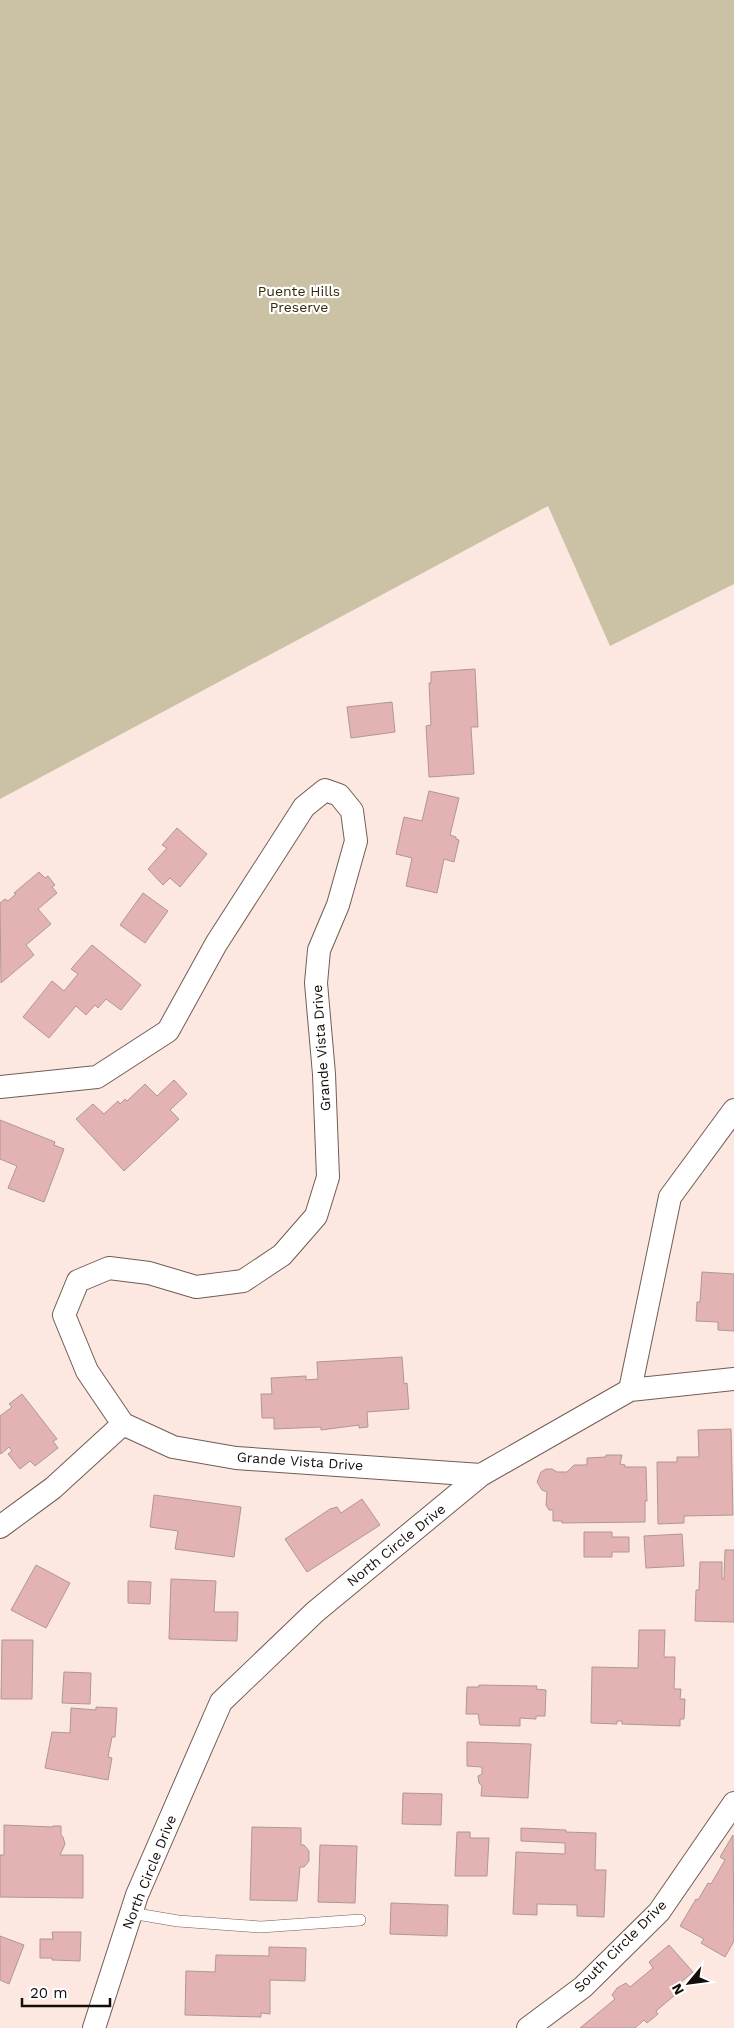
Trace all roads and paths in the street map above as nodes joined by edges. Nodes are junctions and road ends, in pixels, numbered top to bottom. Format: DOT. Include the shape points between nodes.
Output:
graph roads {
  1 [pos="0,1087"];
  2 [pos="734,1110"];
  3 [pos="734,1379"];
  4 [pos="630,1390"];
  5 [pos="123,1424"];
  6 [pos="481,1475"];
  7 [pos="0,1527"];
  8 [pos="734,1803"];
  9 [pos="131,1913"];
  10 [pos="360,1920"];
  11 [pos="94,2028"];
  12 [pos="528,2028"];
  1 -- 5 [label="street, Grande Vista Drive" via="97,1077 168,1031 216,944 304,807 324,790 339,795 352,811 356,841 338,905 319,950 316,984 328,1177 316,1216 282,1255 243,1281 196,1287 149,1273 109,1268 78,1281 64,1315 87,1371"];
  2 -- 4 [label="street" via="670,1197"];
  3 -- 4 [label="street"];
  4 -- 6 [label="street, North Circle Drive"];
  5 -- 6 [label="street, Grande Vista Drive" via="173,1447 236,1458"];
  5 -- 7 [label="street" via="53,1488"];
  6 -- 9 [label="street, North Circle Drive" via="315,1612 221,1702"];
  8 -- 12 [label="street, South Circle Drive" via="659,1912 583,1987"];
  9 -- 10 [label="lane" via="178,1921 261,1927"];
  9 -- 11 [label="street, North Circle Drive"];
}
